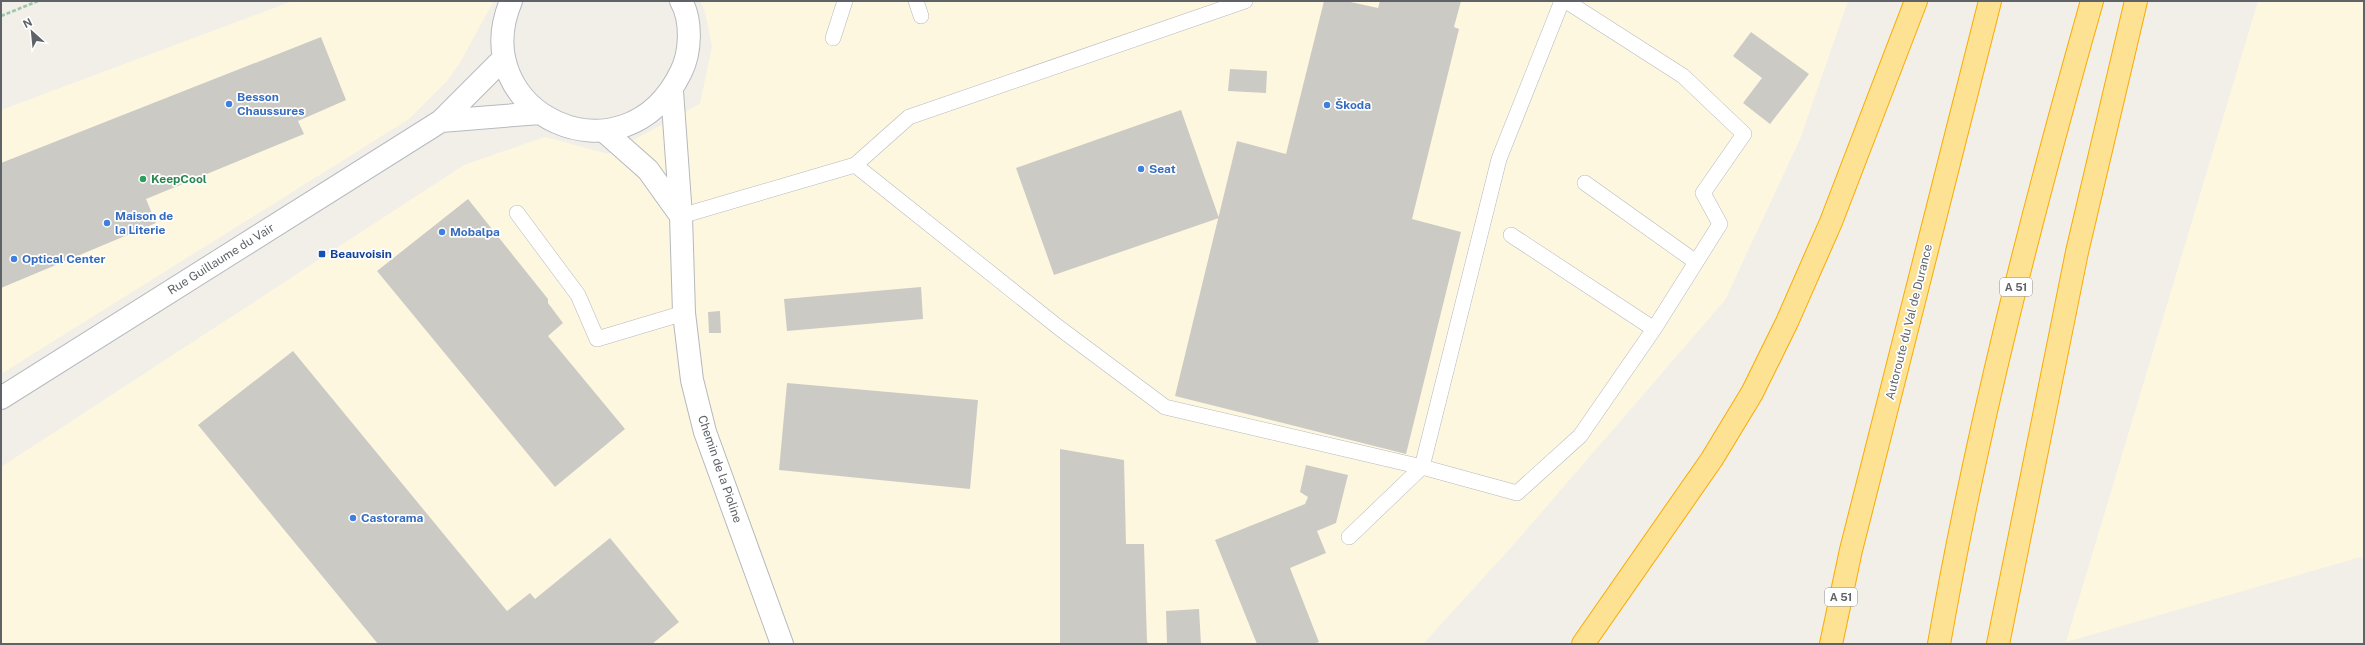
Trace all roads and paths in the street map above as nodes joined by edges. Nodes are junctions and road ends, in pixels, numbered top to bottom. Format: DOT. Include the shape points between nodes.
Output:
graph roads {
  1 [pos="38,1"];
  2 [pos="511,1"];
  3 [pos="680,1"];
  4 [pos="845,1"];
  5 [pos="916,1"];
  6 [pos="1245,1"];
  7 [pos="1562,1"];
  8 [pos="1566,1"];
  9 [pos="1916,1"];
  10 [pos="1990,1"];
  11 [pos="2092,1"];
  12 [pos="2136,1"];
  13 [pos="1,16"];
  14 [pos="921,16"];
  15 [pos="833,38"];
  16 [pos="504,58"];
  17 [pos="672,91"];
  18 [pos="540,113"];
  19 [pos="441,121"];
  20 [pos="604,131"];
  21 [pos="855,165"];
  22 [pos="1585,183"];
  23 [pos="517,213"];
  24 [pos="682,216"];
  25 [pos="1512,235"];
  26 [pos="1696,262"];
  27 [pos="684,313"];
  28 [pos="1654,329"];
  29 [pos="1,398"];
  30 [pos="1422,467"];
  31 [pos="1349,538"];
  32 [pos="782,644"];
  33 [pos="1583,644"];
  34 [pos="1832,644"];
  35 [pos="1939,644"];
  36 [pos="1998,644"];
  1 -- 13 [label="path"];
  2 -- 16 [label="main road" via="502,36"];
  3 -- 17 [label="main road" via="689,34 685,64"];
  4 -- 15 [label="lane"];
  5 -- 14 [label="lane"];
  6 -- 21 [label="lane" via="909,117"];
  7 -- 30 [label="lane" via="1499,159"];
  8 -- 26 [label="lane" via="1683,76 1744,134 1703,193 1720,224"];
  9 -- 33 [label="highway" via="1831,222 1788,322 1752,393 1688,496"];
  10 -- 34 [label="highway, Autoroute du Val de Durance / A 51" via="1852,550"];
  11 -- 35 [label="highway, A 51" via="2049,153 2014,296 1954,561"];
  12 -- 36 [label="highway" via="2077,252"];
  16 -- 18 [label="main road" via="520,92"];
  16 -- 19 [label="main road, Rue Guillaume du Vair"];
  17 -- 20 [label="main road" via="654,110 630,124"];
  17 -- 24 [label="main road, Chemin de la Pioline"];
  18 -- 19 [label="main road, Rue Guillaume du Vair"];
  18 -- 20 [label="main road" via="560,124 581,131"];
  19 -- 29 [label="main road, Rue Guillaume du Vair"];
  20 -- 24 [label="main road" via="648,170"];
  21 -- 24 [label="lane"];
  21 -- 30 [label="lane" via="1058,327 1165,407"];
  22 -- 26 [label="lane"];
  23 -- 27 [label="lane" via="578,295 597,339"];
  24 -- 27 [label="main road, Chemin de la Pioline"];
  25 -- 28 [label="lane"];
  26 -- 28 [label="lane"];
  27 -- 32 [label="main road, Chemin de la Pioline" via="692,380 705,432"];
  28 -- 30 [label="lane" via="1580,436 1517,493"];
  30 -- 31 [label="lane"];
}
